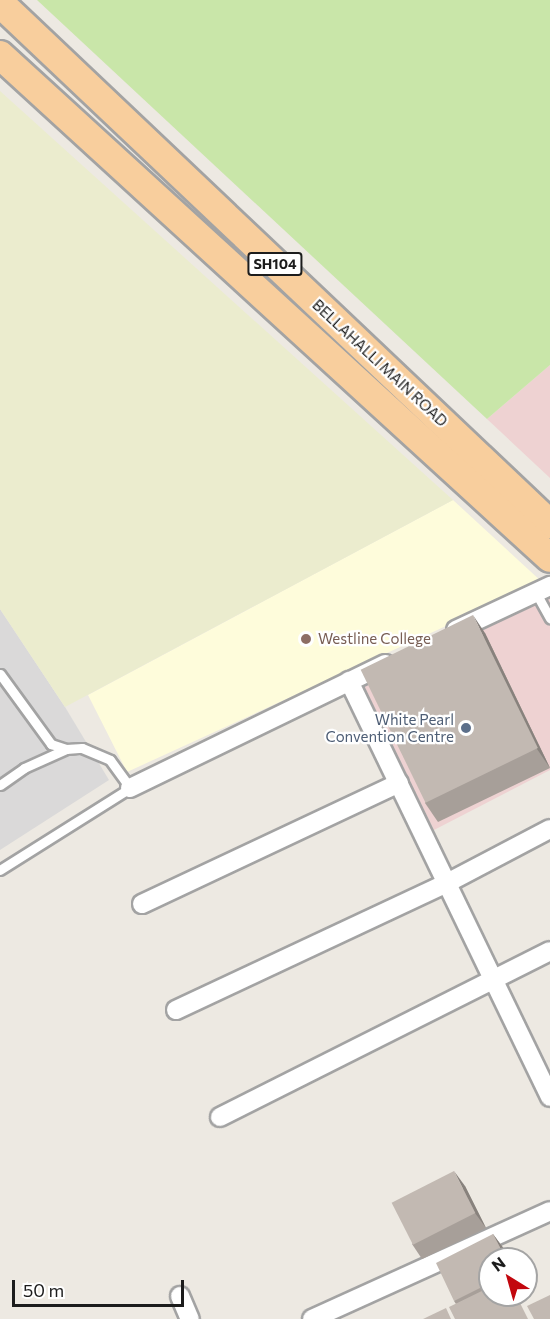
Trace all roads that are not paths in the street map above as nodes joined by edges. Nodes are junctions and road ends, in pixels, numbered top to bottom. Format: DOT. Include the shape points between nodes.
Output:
graph roads {
  1 [pos="0,3"];
  2 [pos="0,56"];
  3 [pos="550,524"];
  4 [pos="550,558"];
  5 [pos="543,589"];
  6 [pos="550,618"];
  7 [pos="442,637"];
  8 [pos="401,656"];
  9 [pos="0,674"];
  10 [pos="349,681"];
  11 [pos="66,749"];
  12 [pos="399,783"];
  13 [pos="0,785"];
  14 [pos="130,788"];
  15 [pos="550,829"];
  16 [pos="0,870"];
  17 [pos="447,883"];
  18 [pos="142,904"];
  19 [pos="550,951"];
  20 [pos="494,980"];
  21 [pos="176,1010"];
  22 [pos="546,1078"];
  23 [pos="550,1097"];
  24 [pos="220,1116"];
  25 [pos="550,1211"];
  26 [pos="180,1296"];
  27 [pos="190,1319"];
  28 [pos="312,1319"];
  1 -- 3 [label="main road, BELLAHALLI MAIN ROAD / SH104"];
  2 -- 4 [label="main road, BELLAHALLI MAIN ROAD / SH104"];
  5 -- 6 [label="lane"];
  5 -- 7 [label="street"];
  8 -- 10 [label="street"];
  9 -- 11 [label="lane" via="51,744"];
  10 -- 12 [label="street"];
  10 -- 14 [label="street"];
  11 -- 13 [label="lane" via="24,768"];
  11 -- 14 [label="lane" via="82,748 110,760"];
  12 -- 17 [label="street"];
  12 -- 18 [label="street"];
  14 -- 16 [label="lane"];
  15 -- 17 [label="street"];
  17 -- 20 [label="street"];
  17 -- 21 [label="street"];
  19 -- 20 [label="street"];
  20 -- 22 [label="street"];
  20 -- 24 [label="street"];
  22 -- 23 [label="street"];
  25 -- 28 [label="street"];
  26 -- 27 [label="street"];
}
